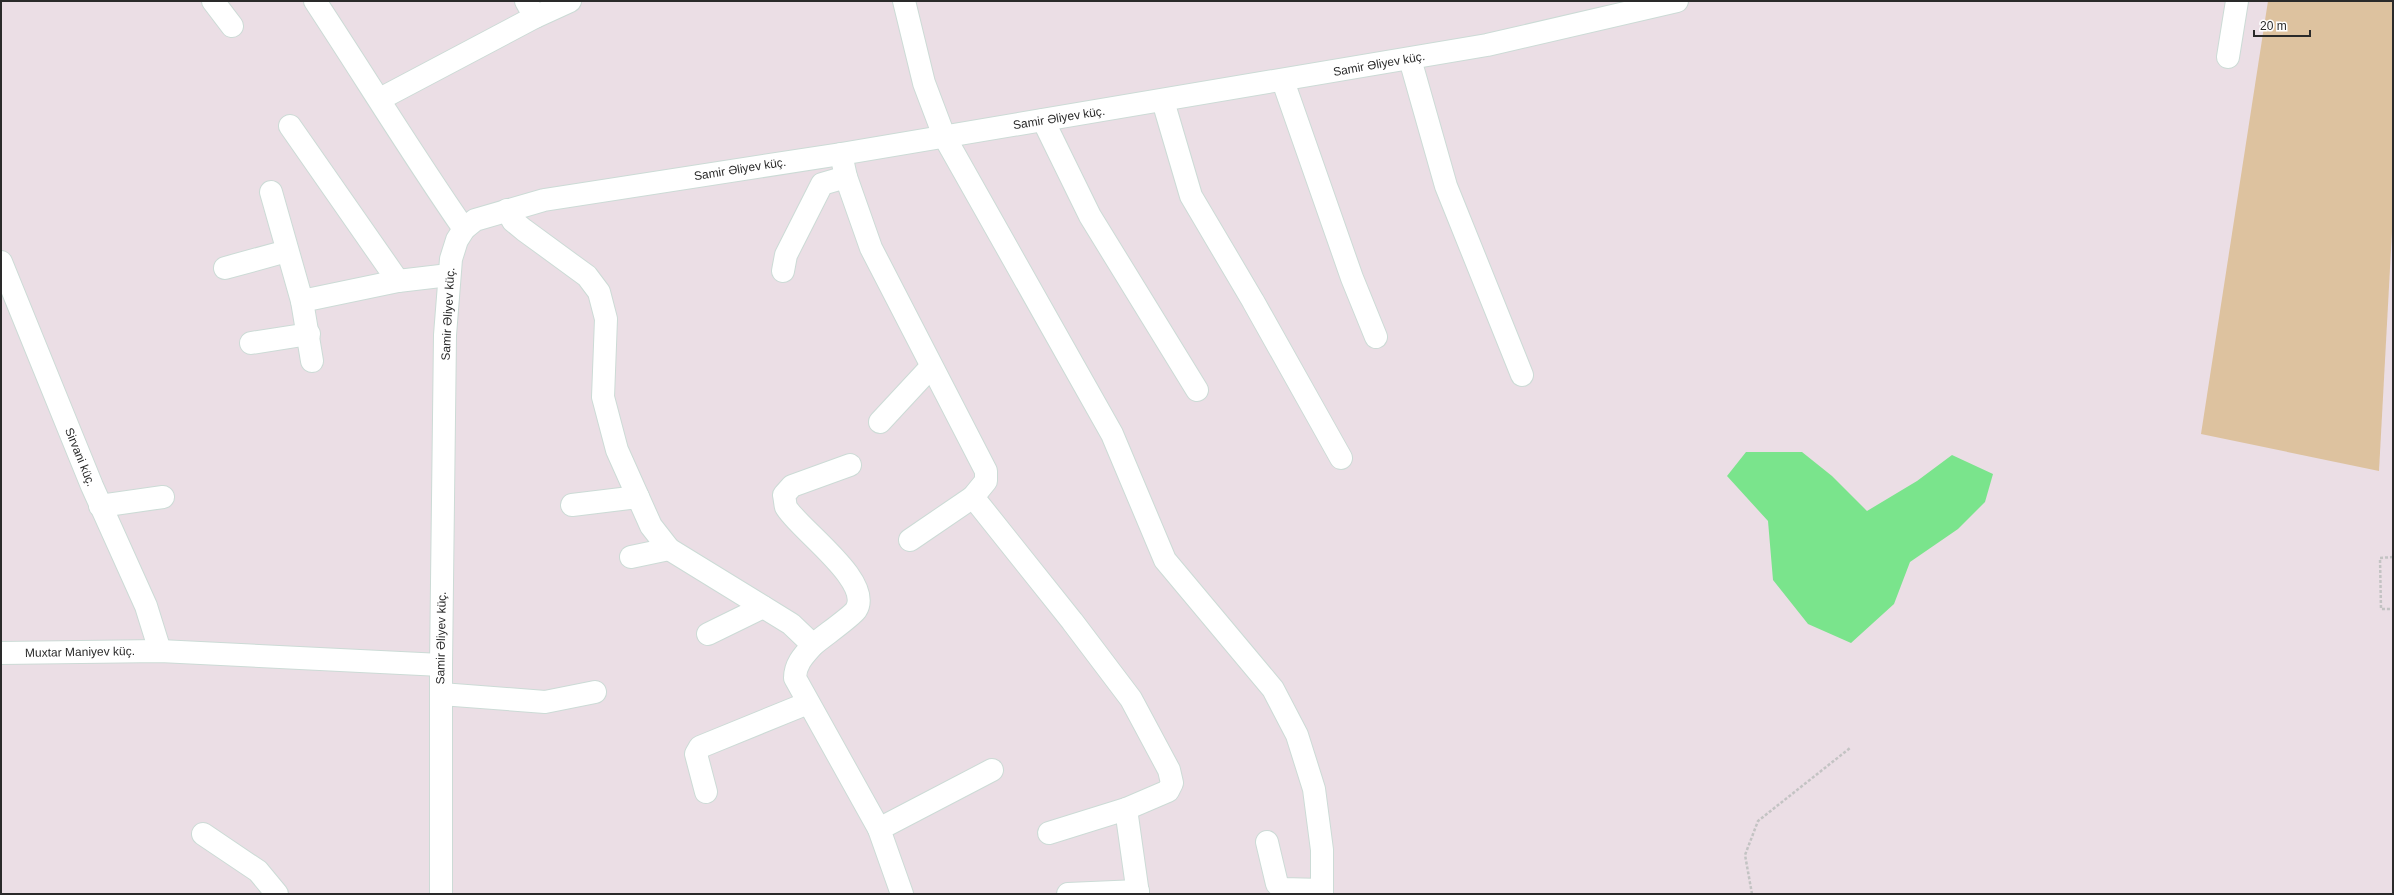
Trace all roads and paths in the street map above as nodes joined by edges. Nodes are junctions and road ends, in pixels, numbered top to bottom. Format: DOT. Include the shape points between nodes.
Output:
graph roads {
  1 [pos="213,1"];
  2 [pos="315,1"];
  3 [pos="570,1"];
  4 [pos="904,1"];
  5 [pos="1677,1"];
  6 [pos="2237,1"];
  7 [pos="531,9"];
  8 [pos="232,26"];
  9 [pos="2228,57"];
  10 [pos="1410,59"];
  11 [pos="1283,81"];
  12 [pos="380,99"];
  13 [pos="1163,101"];
  14 [pos="1043,120"];
  15 [pos="290,126"];
  16 [pos="944,136"];
  17 [pos="841,154"];
  18 [pos="846,177"];
  19 [pos="271,192"];
  20 [pos="507,210"];
  21 [pos="464,229"];
  22 [pos="287,251"];
  23 [pos="1,262"];
  24 [pos="225,268"];
  25 [pos="783,271"];
  26 [pos="449,275"];
  27 [pos="398,280"];
  28 [pos="302,301"];
  29 [pos="309,334"];
  30 [pos="1376,336"];
  31 [pos="251,343"];
  32 [pos="312,361"];
  33 [pos="931,367"];
  34 [pos="1522,375"];
  35 [pos="1197,390"];
  36 [pos="880,422"];
  37 [pos="1341,458"];
  38 [pos="850,465"];
  39 [pos="162,497"];
  40 [pos="638,497"];
  41 [pos="973,497"];
  42 [pos="572,505"];
  43 [pos="100,506"];
  44 [pos="910,540"];
  45 [pos="669,549"];
  46 [pos="631,557"];
  47 [pos="2393,558"];
  48 [pos="763,607"];
  49 [pos="2393,609"];
  50 [pos="708,634"];
  51 [pos="813,645"];
  52 [pos="160,650"];
  53 [pos="1,653"];
  54 [pos="441,665"];
  55 [pos="595,692"];
  56 [pos="441,694"];
  57 [pos="808,703"];
  58 [pos="1850,748"];
  59 [pos="992,770"];
  60 [pos="706,792"];
  61 [pos="1126,808"];
  62 [pos="878,829"];
  63 [pos="1049,833"];
  64 [pos="203,834"];
  65 [pos="1267,842"];
  66 [pos="1322,892"];
  67 [pos="1138,893"];
  68 [pos="276,894"];
  69 [pos="441,894"];
  70 [pos="902,894"];
  71 [pos="1068,894"];
  72 [pos="1752,894"];
  1 -- 8 [label="street"];
  2 -- 12 [label="street"];
  3 -- 7 [label="street"];
  4 -- 16 [label="street" via="924,83"];
  5 -- 10 [label="street, Samir Əliyev küç." via="1487,45"];
  6 -- 9 [label="street"];
  7 -- 12 [label="street"];
  10 -- 11 [label="street, Samir Əliyev küç."];
  10 -- 34 [label="street" via="1446,186"];
  11 -- 13 [label="street, Samir Əliyev küç."];
  11 -- 30 [label="street" via="1352,278"];
  12 -- 21 [label="street" via="420,166"];
  13 -- 14 [label="street, Samir Əliyev küç."];
  13 -- 37 [label="street" via="1191,196"];
  14 -- 16 [label="street, Samir Əliyev küç."];
  14 -- 35 [label="street" via="1090,216"];
  15 -- 27 [label="street"];
  16 -- 17 [label="street, Samir Əliyev küç."];
  16 -- 66 [label="street" via="1112,434 1165,560 1273,689 1297,735 1314,789 1322,850"];
  17 -- 18 [label="street"];
  17 -- 20 [label="street, Samir Əliyev küç." via="544,200"];
  18 -- 25 [label="street" via="822,184 786,255"];
  18 -- 33 [label="street" via="871,248"];
  19 -- 22 [label="street"];
  20 -- 21 [label="street, Samir Əliyev küç." via="475,220"];
  20 -- 40 [label="street" via="513,221 587,276 599,292 606,319 603,397 617,450"];
  21 -- 26 [label="street, Samir Əliyev küç." via="457,240"];
  22 -- 24 [label="street"];
  22 -- 28 [label="street"];
  23 -- 43 [label="street, Sirvani küç."];
  26 -- 27 [label="street"];
  26 -- 54 [label="street, Samir Əliyev küç."];
  27 -- 28 [label="street"];
  28 -- 29 [label="street"];
  29 -- 31 [label="street"];
  29 -- 32 [label="street"];
  33 -- 36 [label="street"];
  33 -- 41 [label="street" via="986,470 986,481"];
  38 -- 51 [label="street" via="792,486 784,495 786,507 836,560 852,582 858,600 856,610"];
  39 -- 43 [label="street"];
  40 -- 42 [label="street"];
  40 -- 45 [label="street" via="651,526"];
  41 -- 44 [label="street"];
  41 -- 61 [label="street" via="1131,699 1169,770 1172,783 1168,791"];
  43 -- 52 [label="street, Sirvani küç." via="146,606"];
  45 -- 46 [label="street"];
  45 -- 48 [label="street"];
  47 -- 49 [label="path" via="2380,558 2381,609"];
  48 -- 50 [label="street"];
  48 -- 51 [label="street" via="791,624"];
  51 -- 57 [label="street" via="795,671 795,678"];
  52 -- 53 [label="street, Muxtar Maniyev küç."];
  52 -- 54 [label="street, Muxtar Maniyev küç."];
  54 -- 56 [label="street, Samir Əliyev küç."];
  55 -- 56 [label="street" via="545,702"];
  56 -- 69 [label="street, Samir Əliyev küç."];
  57 -- 60 [label="street" via="700,747 696,754"];
  57 -- 62 [label="street"];
  58 -- 72 [label="path" via="1758,821 1746,855"];
  59 -- 62 [label="street"];
  61 -- 63 [label="street"];
  61 -- 67 [label="street"];
  62 -- 70 [label="street"];
  64 -- 68 [label="street" via="258,871"];
  65 -- 66 [label="street" via="1277,884 1283,889"];
  67 -- 71 [label="street"];
}
